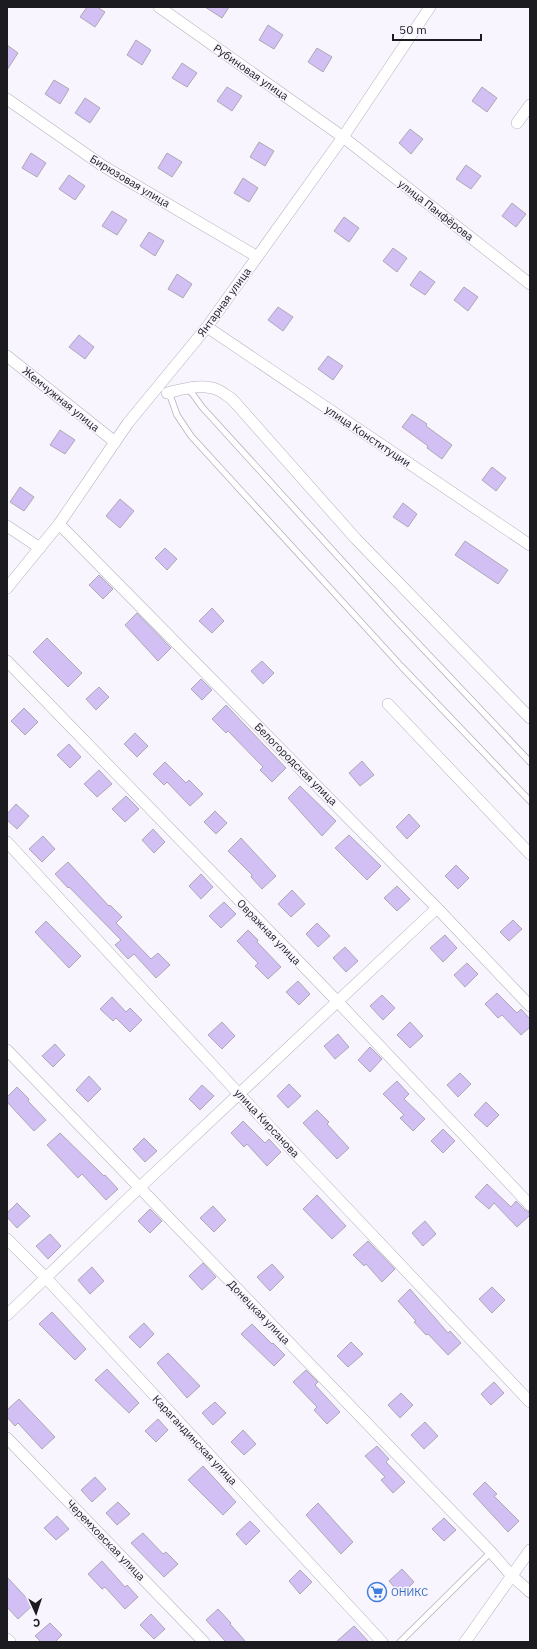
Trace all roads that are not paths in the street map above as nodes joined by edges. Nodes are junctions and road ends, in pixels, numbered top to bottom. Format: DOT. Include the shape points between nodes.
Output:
graph roads {
  1 [pos="159,7"];
  2 [pos="430,7"];
  3 [pos="7,99"];
  4 [pos="530,105"];
  5 [pos="516,123"];
  6 [pos="343,137"];
  7 [pos="256,256"];
  8 [pos="530,284"];
  9 [pos="207,327"];
  10 [pos="7,356"];
  11 [pos="186,388"];
  12 [pos="163,390"];
  13 [pos="115,442"];
  14 [pos="59,524"];
  15 [pos="7,526"];
  16 [pos="530,545"];
  17 [pos="40,548"];
  18 [pos="7,588"];
  19 [pos="7,661"];
  20 [pos="388,704"];
  21 [pos="530,718"];
  22 [pos="530,762"];
  23 [pos="530,801"];
  24 [pos="7,842"];
  25 [pos="530,854"];
  26 [pos="437,908"];
  27 [pos="338,1002"];
  28 [pos="530,1006"];
  29 [pos="7,1050"];
  30 [pos="239,1094"];
  31 [pos="139,1188"];
  32 [pos="530,1205"];
  33 [pos="7,1239"];
  34 [pos="47,1279"];
  35 [pos="7,1315"];
  36 [pos="530,1402"];
  37 [pos="7,1438"];
  38 [pos="530,1550"];
  39 [pos="491,1552"];
  40 [pos="511,1575"];
  41 [pos="530,1592"];
  42 [pos="7,1639"];
  43 [pos="10,1642"];
  44 [pos="204,1642"];
  45 [pos="382,1642"];
  46 [pos="400,1642"];
  47 [pos="465,1642"];
  1 -- 6 [label="street, Рубиновая улица"];
  2 -- 6 [label="street, Янтарная улица"];
  3 -- 7 [label="street, Бирюзовая улица" via="103,166"];
  4 -- 5 [label="street"];
  6 -- 7 [label="street, Янтарная улица"];
  6 -- 8 [label="street, улица Панфёрова"];
  7 -- 9 [label="street, Янтарная улица"];
  9 -- 12 [label="street, Янтарная улица"];
  9 -- 16 [label="street, улица Конституции"];
  10 -- 13 [label="street, Жемчужная улица"];
  11 -- 12 [label="street"];
  11 -- 21 [label="street" via="203,387 217,390 232,399 356,539"];
  11 -- 22 [label="lane" via="384,607"];
  12 -- 13 [label="street, Янтарная улица" via="128,423"];
  12 -- 23 [label="lane" via="171,398 177,414 191,436 401,666"];
  13 -- 14 [label="street, Янтарная улица"];
  14 -- 17 [label="street, Янтарная улица"];
  14 -- 26 [label="street, Белогородская улица"];
  15 -- 17 [label="street"];
  17 -- 18 [label="street, Янтарная улица"];
  19 -- 27 [label="street, Овражная улица"];
  20 -- 25 [label="street"];
  24 -- 30 [label="street, улица Кирсанова"];
  26 -- 27 [label="street"];
  26 -- 28 [label="street, Белогородская улица"];
  27 -- 30 [label="street"];
  27 -- 32 [label="street, Овражная улица"];
  29 -- 31 [label="street, Донецкая улица"];
  30 -- 31 [label="street"];
  30 -- 36 [label="street, улица Кирсанова"];
  31 -- 34 [label="street"];
  31 -- 39 [label="street, Донецкая улица"];
  33 -- 34 [label="street, Карагандинская улица"];
  34 -- 35 [label="street"];
  34 -- 45 [label="street, Карагандинская улица"];
  37 -- 44 [label="street, Черемховская улица"];
  38 -- 40 [label="street"];
  39 -- 40 [label="street, Донецкая улица"];
  39 -- 46 [label="lane"];
  40 -- 41 [label="street, Донецкая улица"];
  40 -- 47 [label="street"];
  42 -- 43 [label="street"];
}
